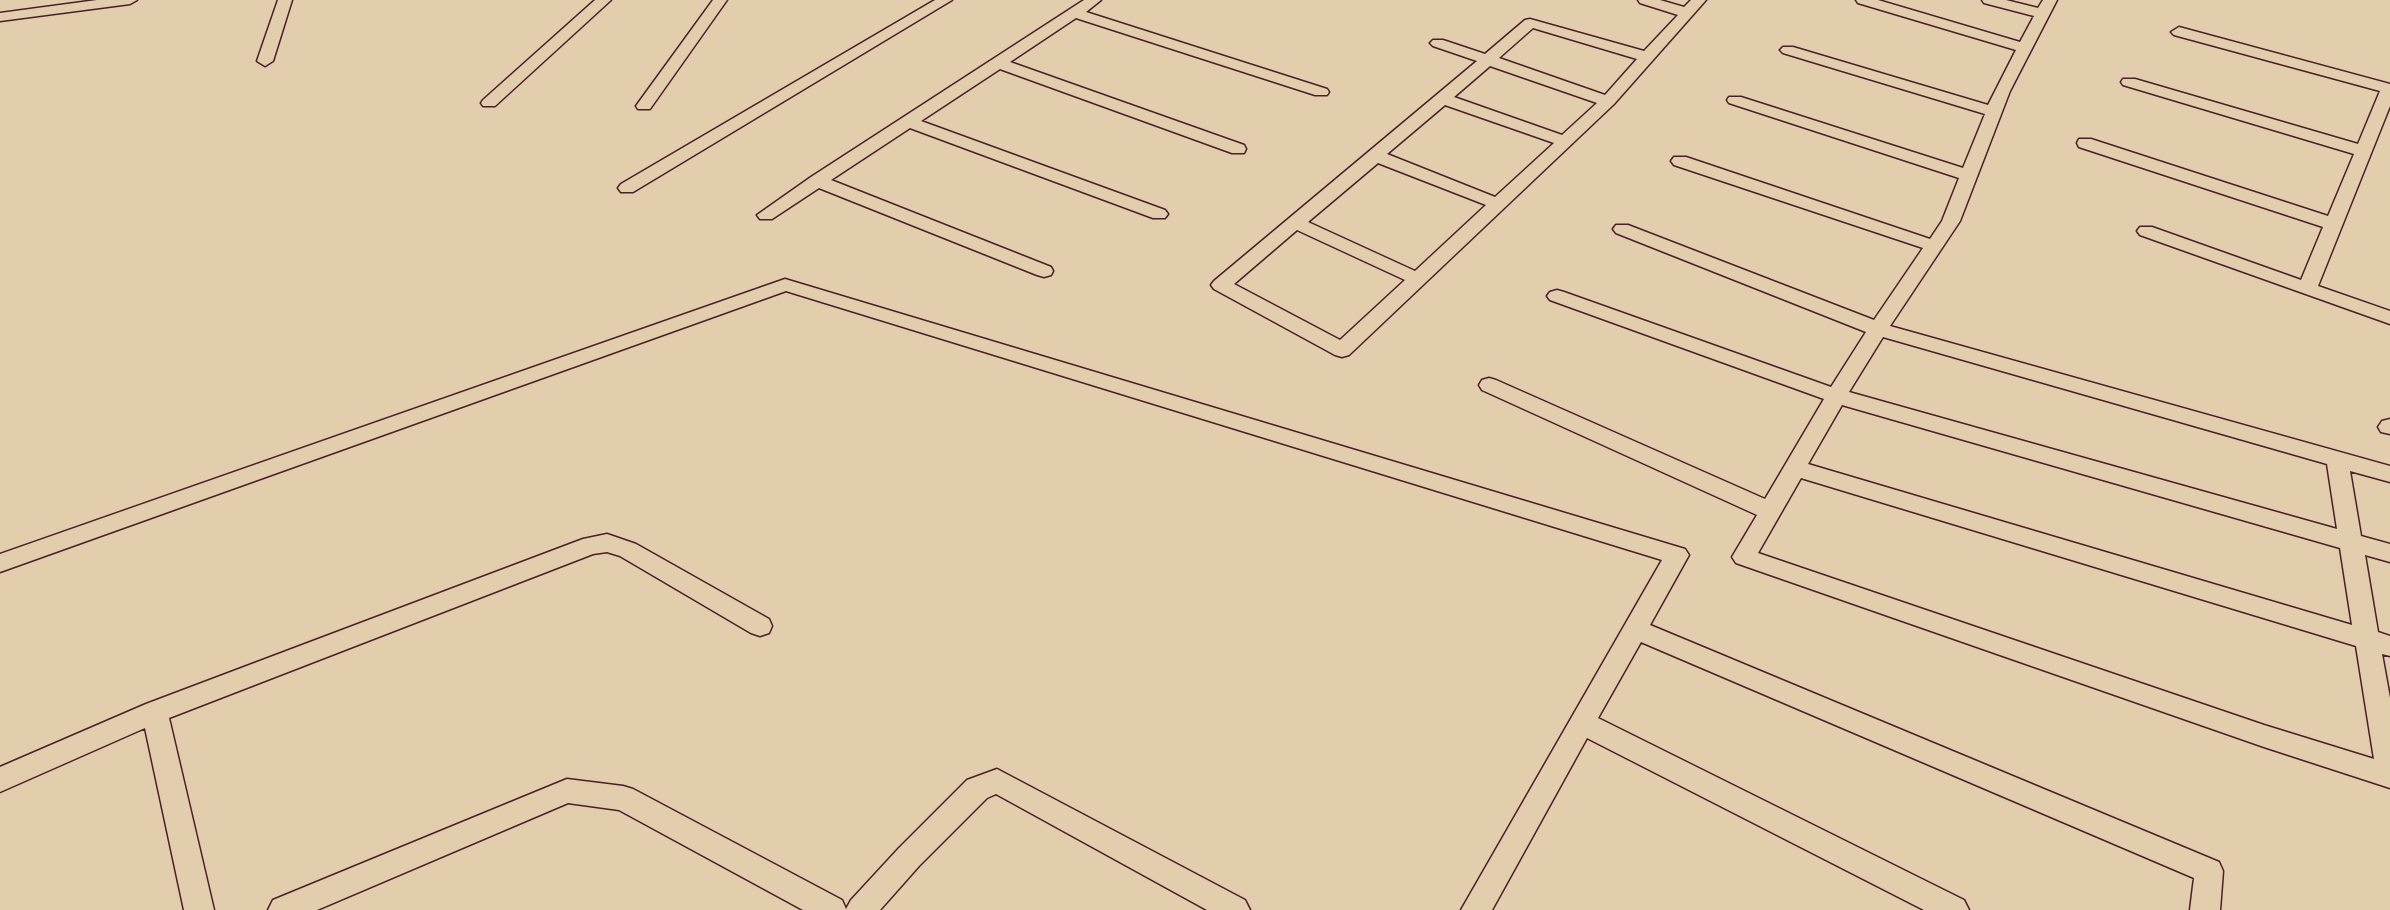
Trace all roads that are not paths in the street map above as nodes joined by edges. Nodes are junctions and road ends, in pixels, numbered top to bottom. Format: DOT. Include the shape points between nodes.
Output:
graph roads {
  1 [pos="130,0"];
  2 [pos="286,0"];
  3 [pos="604,0"];
  4 [pos="720,0"];
  5 [pos="945,0"];
  6 [pos="1094,0"];
  7 [pos="1645,0"];
  8 [pos="1863,0"];
  9 [pos="1990,0"];
  10 [pos="1693,6"];
  11 [pos="2046,7"];
  12 [pos="1074,14"];
  13 [pos="0,18"];
  14 [pos="2179,32"];
  15 [pos="1438,43"];
  16 [pos="2024,48"];
  17 [pos="1788,50"];
  18 [pos="1647,57"];
  19 [pos="1489,59"];
  20 [pos="265,61"];
  21 [pos="998,63"];
  22 [pos="2129,82"];
  23 [pos="1321,92"];
  24 [pos="1443,99"];
  25 [pos="1736,100"];
  26 [pos="1608,101"];
  27 [pos="490,103"];
  28 [pos="644,106"];
  29 [pos="1994,112"];
  30 [pos="908,122"];
  31 [pos="1565,142"];
  32 [pos="2085,143"];
  33 [pos="1238,149"];
  34 [pos="2363,151"];
  35 [pos="1376,156"];
  36 [pos="1680,161"];
  37 [pos="1969,176"];
  38 [pos="818,181"];
  39 [pos="627,188"];
  40 [pos="1498,204"];
  41 [pos="1160,214"];
  42 [pos="766,215"];
  43 [pos="1296,223"];
  44 [pos="2334,224"];
  45 [pos="1622,229"];
  46 [pos="2146,231"];
  47 [pos="1934,246"];
  48 [pos="1044,271"];
  49 [pos="1418,279"];
  50 [pos="2307,288"];
  51 [pos="1556,296"];
  52 [pos="2390,318"];
  53 [pos="1878,329"];
  54 [pos="1489,385"];
  55 [pos="1836,396"];
  56 [pos="2337,460"];
  57 [pos="1795,468"];
  58 [pos="2390,474"];
  59 [pos="1770,511"];
  60 [pos="2351,542"];
  61 [pos="2390,553"];
  62 [pos="0,563"];
  63 [pos="760,626"];
  64 [pos="1635,629"];
  65 [pos="2367,639"];
  66 [pos="2390,646"];
  67 [pos="155,712"];
  68 [pos="1582,723"];
  69 [pos="2390,776"];
  70 [pos="0,780"];
  71 [pos="199,910"];
  72 [pos="283,910"];
  73 [pos="832,910"];
  74 [pos="861,910"];
  75 [pos="1235,910"];
  76 [pos="1476,910"];
  77 [pos="1954,910"];
  78 [pos="2205,910"];
  1 -- 13 [label="street"];
  2 -- 20 [label="street"];
  3 -- 27 [label="street"];
  4 -- 28 [label="street"];
  5 -- 39 [label="street"];
  6 -- 12 [label="street"];
  7 -- 10 [label="street"];
  8 -- 16 [label="street"];
  9 -- 11 [label="street"];
  10 -- 18 [label="street"];
  11 -- 16 [label="street"];
  12 -- 21 [label="street"];
  12 -- 23 [label="street"];
  14 -- 34 [label="street" via="2389,89"];
  15 -- 19 [label="street"];
  16 -- 29 [label="street"];
  17 -- 29 [label="street"];
  18 -- 19 [label="street" via="1530,23"];
  18 -- 26 [label="street"];
  19 -- 24 [label="street"];
  19 -- 26 [label="street"];
  21 -- 30 [label="street"];
  21 -- 33 [label="street"];
  22 -- 34 [label="street"];
  24 -- 31 [label="street"];
  24 -- 35 [label="street"];
  25 -- 37 [label="street"];
  26 -- 31 [label="street"];
  29 -- 37 [label="street"];
  30 -- 38 [label="street"];
  30 -- 41 [label="street"];
  31 -- 40 [label="street"];
  32 -- 44 [label="street"];
  34 -- 44 [label="street"];
  35 -- 40 [label="street"];
  35 -- 43 [label="street"];
  36 -- 47 [label="street"];
  37 -- 47 [label="street" via="1951,221"];
  38 -- 42 [label="street"];
  38 -- 48 [label="street"];
  40 -- 49 [label="street"];
  43 -- 49 [label="street"];
  43 -- 49 [label="street" via="1221,285 1342,350"];
  44 -- 50 [label="street"];
  45 -- 53 [label="street"];
  46 -- 50 [label="street"];
  47 -- 53 [label="street"];
  50 -- 52 [label="street"];
  51 -- 55 [label="street"];
  53 -- 55 [label="street"];
  53 -- 56 [label="street"];
  54 -- 59 [label="street"];
  55 -- 57 [label="street"];
  55 -- 60 [label="street"];
  56 -- 58 [label="street"];
  56 -- 60 [label="street"];
  57 -- 59 [label="street"];
  57 -- 65 [label="street"];
  59 -- 69 [label="street" via="1744,557 2264,736"];
  60 -- 61 [label="street"];
  60 -- 65 [label="street"];
  62 -- 64 [label="street" via="785,285 1677,556"];
  63 -- 67 [label="street" via="628,550 607,543 591,545"];
  64 -- 68 [label="street"];
  64 -- 78 [label="street" via="2209,871"];
  65 -- 66 [label="street"];
  65 -- 69 [label="street"];
  67 -- 70 [label="street"];
  67 -- 71 [label="street"];
  68 -- 76 [label="street"];
  68 -- 77 [label="street"];
  72 -- 73 [label="street" via="567,791 623,798"];
  74 -- 75 [label="street" via="909,856 977,789 997,780"];
}
